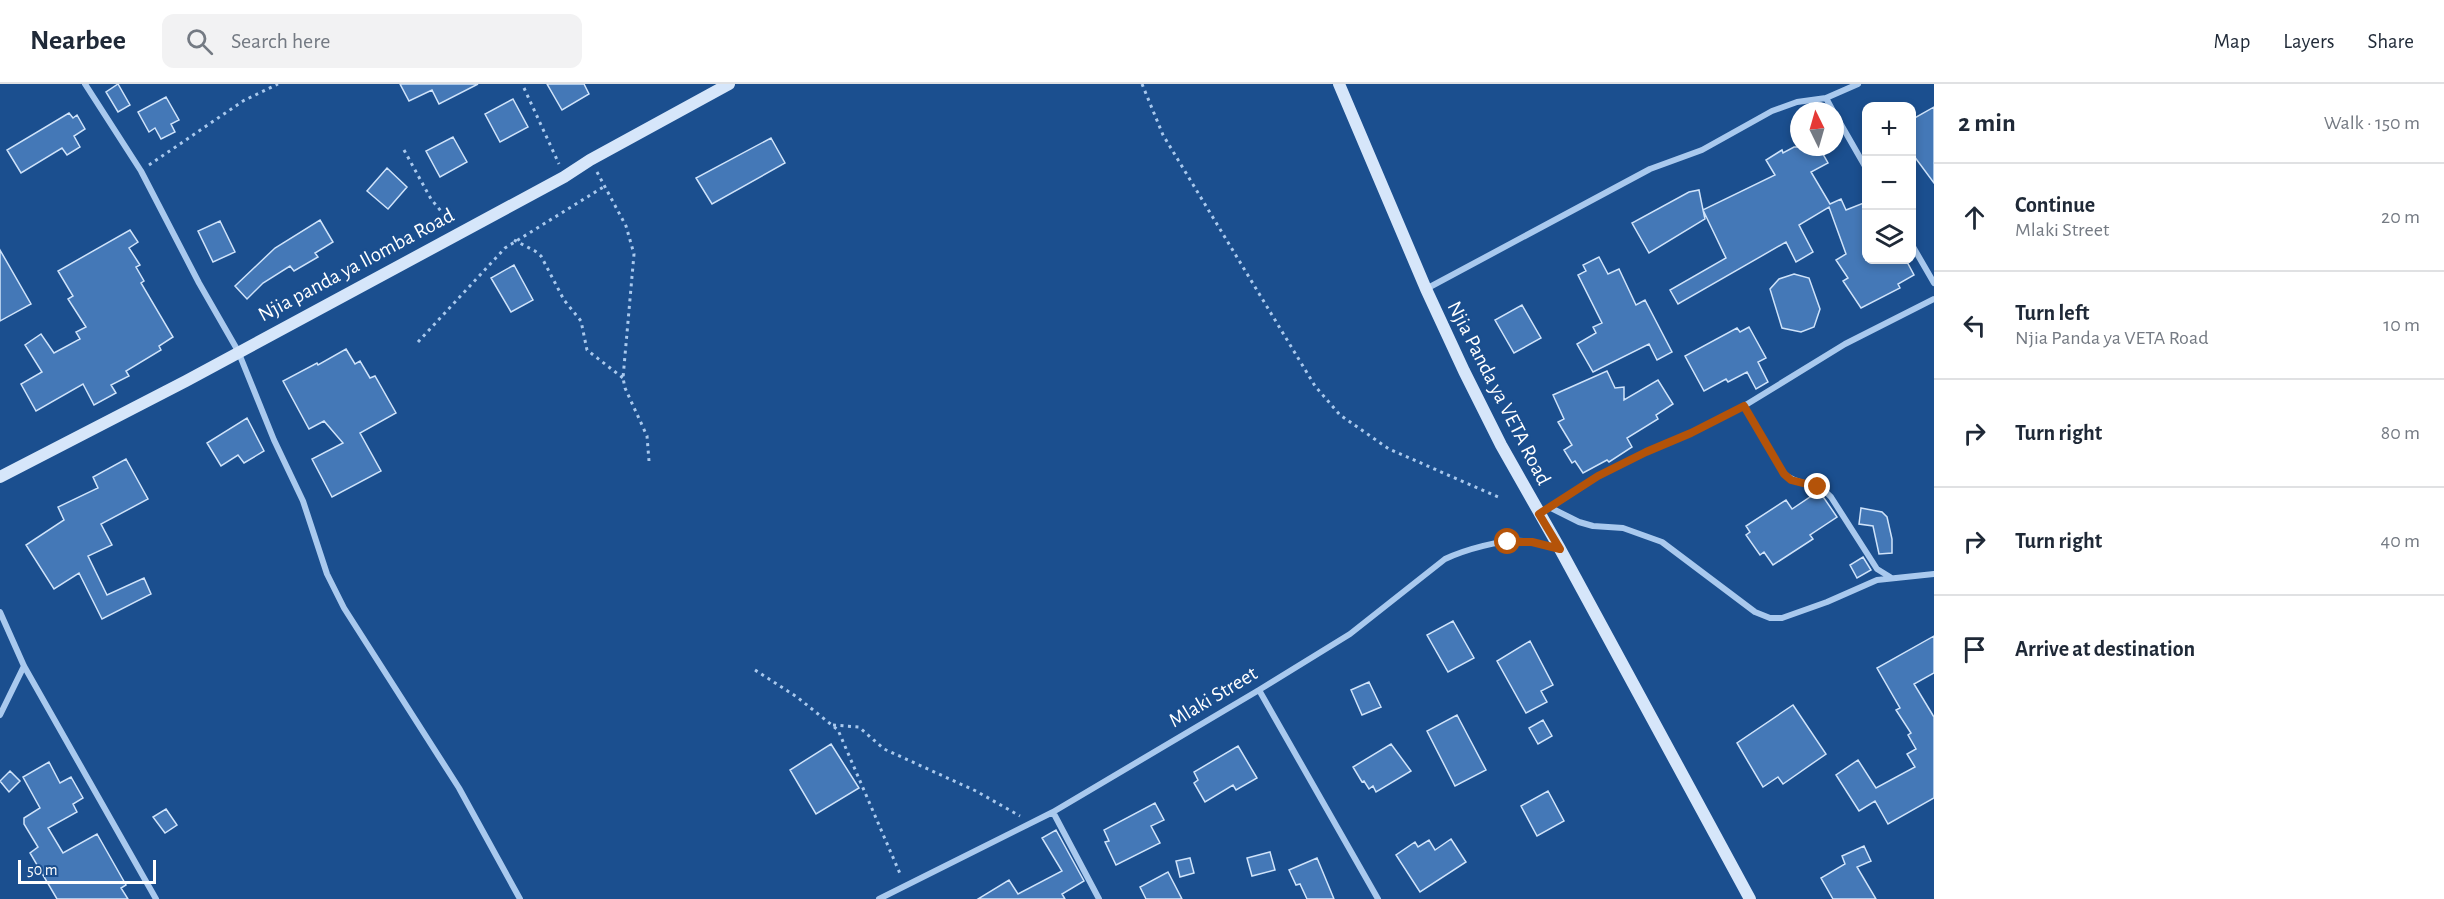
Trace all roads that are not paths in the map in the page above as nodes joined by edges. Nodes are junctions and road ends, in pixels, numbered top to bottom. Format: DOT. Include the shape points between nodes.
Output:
graph roads {
  1 [pos="86,84"];
  2 [pos="729,84"];
  3 [pos="1339,84"];
  4 [pos="1858,84"];
  5 [pos="1826,98"];
  6 [pos="1828,102"];
  7 [pos="1844,130"];
  8 [pos="1862,161"];
  9 [pos="1916,253"];
  10 [pos="1934,284"];
  11 [pos="1426,290"];
  12 [pos="1934,299"];
  13 [pos="238,351"];
  14 [pos="1744,406"];
  15 [pos="0,477"];
  16 [pos="1551,508"];
  17 [pos="1539,514"];
  18 [pos="1560,549"];
  19 [pos="1934,574"];
  20 [pos="1890,577"];
  21 [pos="0,612"];
  22 [pos="24,666"];
  23 [pos="1259,690"];
  24 [pos="0,715"];
  25 [pos="1053,812"];
  26 [pos="156,899"];
  27 [pos="520,899"];
  28 [pos="879,899"];
  29 [pos="1099,899"];
  30 [pos="1378,899"];
  31 [pos="1750,899"];
  1 -- 13 [label="street" via="141,171"];
  2 -- 13 [label="street, Njia panda ya Ilomba Road"];
  3 -- 11 [label="street, Njia Panda ya VETA Road"];
  4 -- 5 [label="street"];
  5 -- 6 [label="street"];
  5 -- 11 [label="street" via="1772,111 1702,150 1650,169"];
  7 -- 8 [label="street"];
  9 -- 10 [label="street"];
  11 -- 17 [label="street, Njia Panda ya VETA Road"];
  12 -- 14 [label="street" via="1845,344"];
  13 -- 15 [label="street, Njia panda ya Ilomba Road"];
  13 -- 27 [label="street" via="344,608 459,788"];
  14 -- 16 [label="street" via="1598,476"];
  14 -- 20 [label="street" via="1784,474 1791,480 1825,489 1877,569"];
  16 -- 17 [label="street"];
  16 -- 20 [label="street" via="1593,526 1623,528 1662,542 1755,612 1770,618 1782,618"];
  17 -- 18 [label="street, Njia Panda ya VETA Road"];
  18 -- 23 [label="street, Mlaki Street" via="1532,542 1508,542 1455,554 1358,628"];
  18 -- 31 [label="street, Njia Panda ya VETA Road"];
  19 -- 20 [label="street"];
  21 -- 22 [label="street"];
  22 -- 24 [label="street"];
  22 -- 26 [label="street"];
  23 -- 25 [label="street, Mlaki Street"];
  23 -- 30 [label="street"];
  25 -- 28 [label="street, Mlaki Street"];
  25 -- 29 [label="street"];
}
